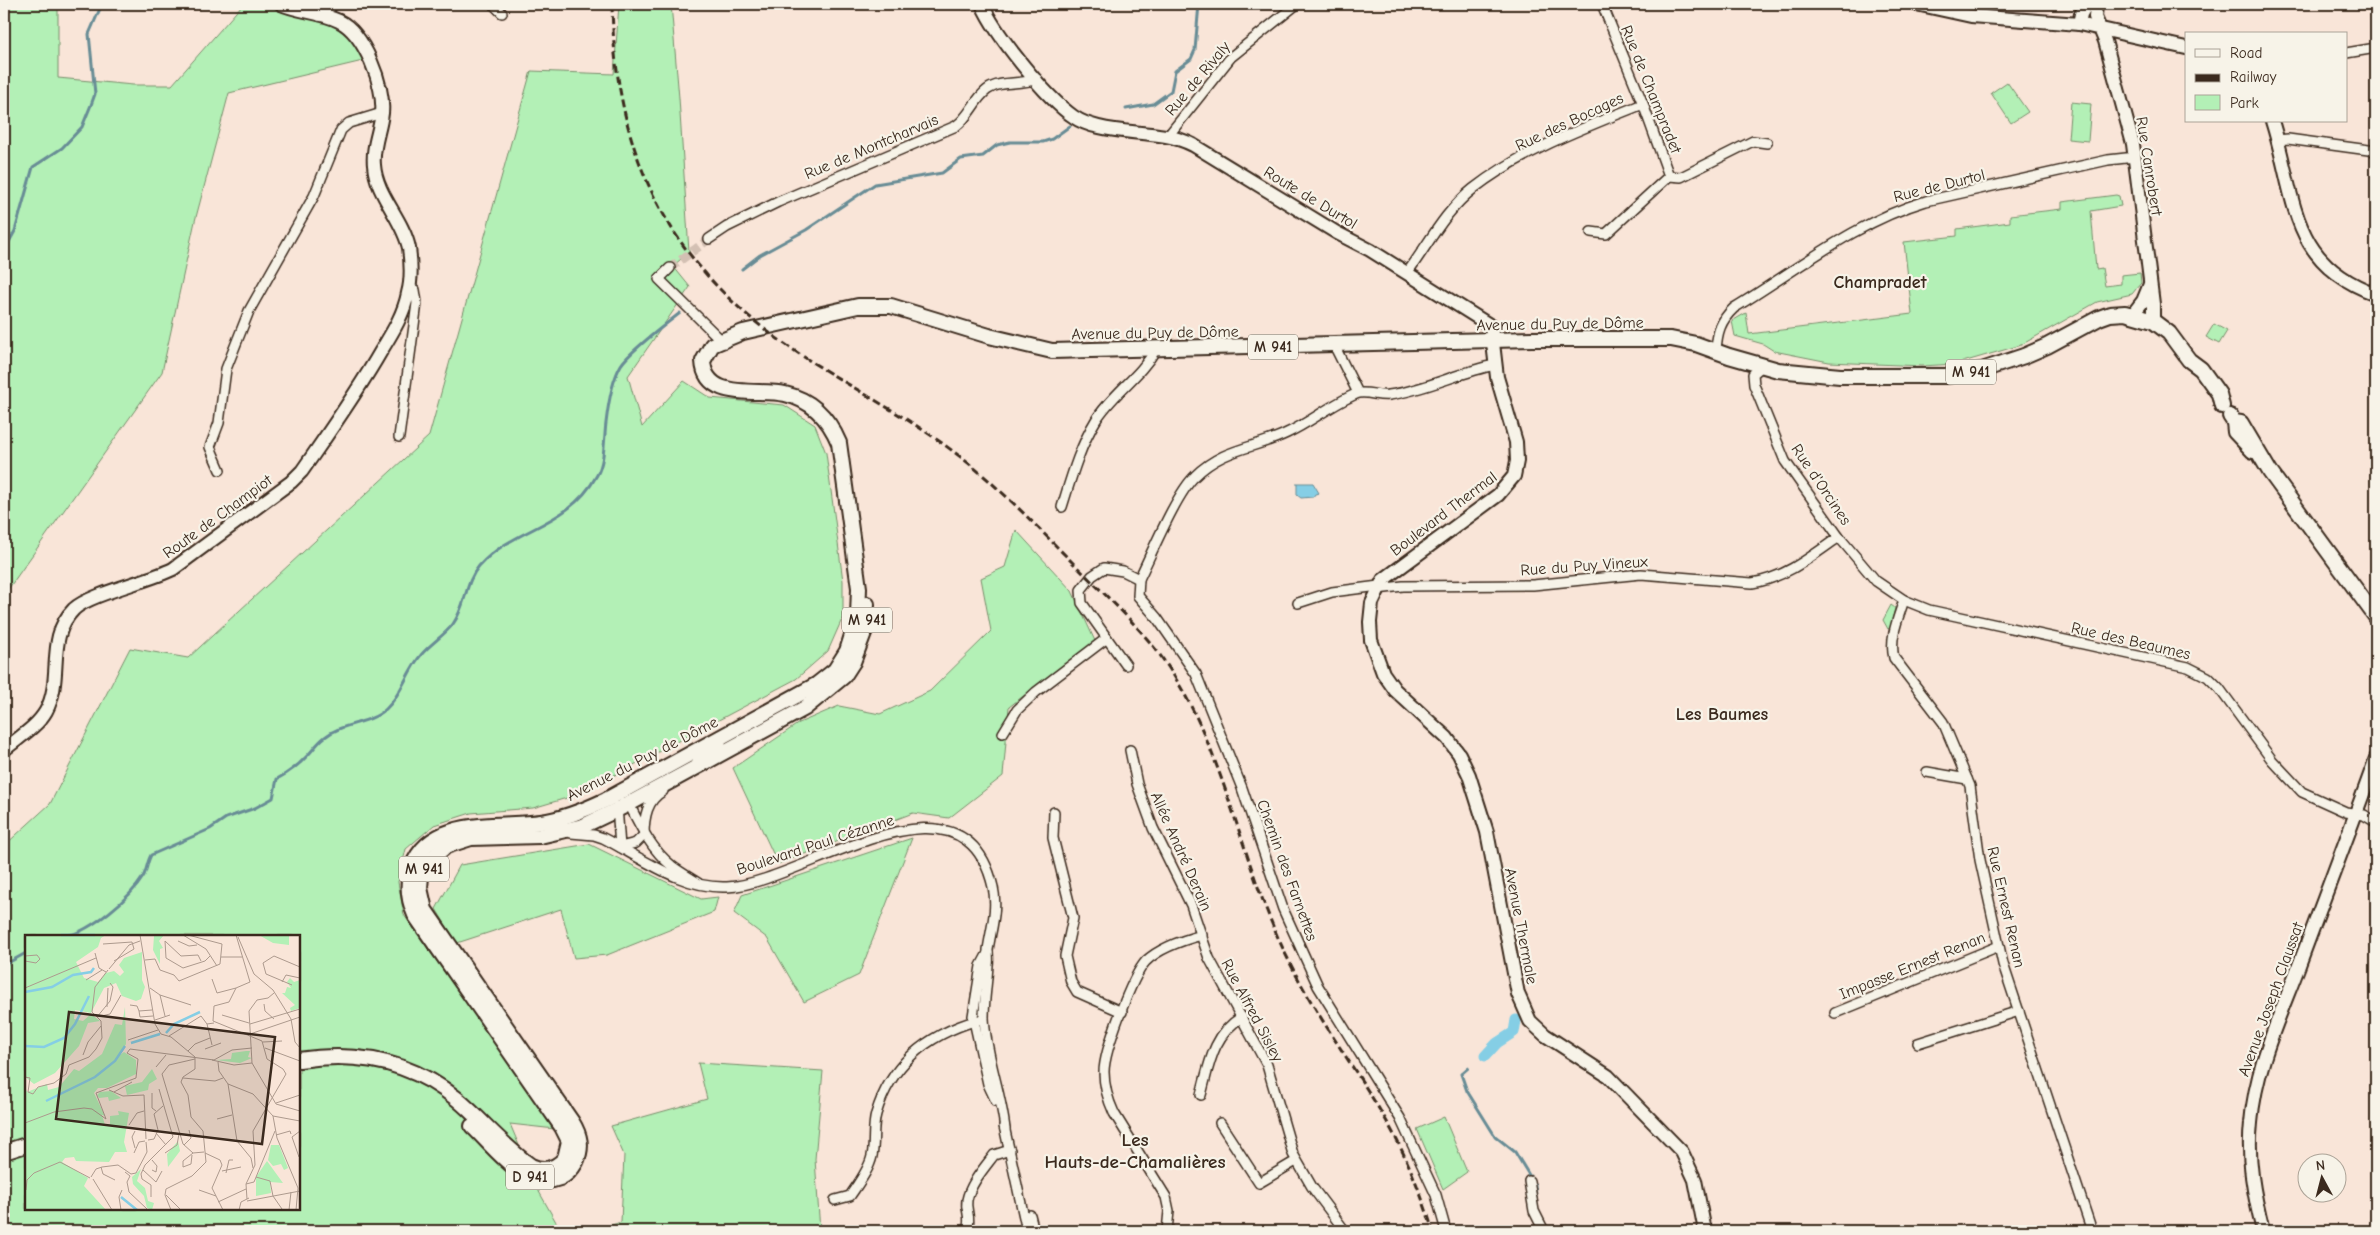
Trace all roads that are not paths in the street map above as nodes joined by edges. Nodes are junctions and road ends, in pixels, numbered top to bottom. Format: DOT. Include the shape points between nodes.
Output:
graph roads {
  1 [pos="281,4"];
  2 [pos="329,4"];
  3 [pos="335,4"];
  4 [pos="493,4"];
  5 [pos="982,4"];
  6 [pos="1297,4"];
  7 [pos="1602,4"];
  8 [pos="1916,4"];
  9 [pos="2087,4"];
  10 [pos="2096,4"];
  11 [pos="502,13"];
  12 [pos="319,16"];
  13 [pos="2079,24"];
  14 [pos="2099,28"];
  15 [pos="2185,48"];
  16 [pos="2376,48"];
  17 [pos="2348,53"];
  18 [pos="1037,79"];
  19 [pos="1643,104"];
  20 [pos="382,113"];
  21 [pos="2272,122"];
  22 [pos="1168,136"];
  23 [pos="2277,140"];
  24 [pos="1767,143"];
  25 [pos="2376,150"];
  26 [pos="2135,157"];
  27 [pos="1669,176"];
  28 [pos="1591,232"];
  29 [pos="709,239"];
  30 [pos="670,268"];
  31 [pos="1406,273"];
  32 [pos="2150,284"];
  33 [pos="409,288"];
  34 [pos="2376,294"];
  35 [pos="2133,314"];
  36 [pos="2153,320"];
  37 [pos="723,341"];
  38 [pos="1493,341"];
  39 [pos="1334,345"];
  40 [pos="1716,348"];
  41 [pos="1156,349"];
  42 [pos="2189,360"];
  43 [pos="1495,365"];
  44 [pos="1762,366"];
  45 [pos="1804,373"];
  46 [pos="1358,392"];
  47 [pos="2222,406"];
  48 [pos="398,437"];
  49 [pos="220,470"];
  50 [pos="1062,507"];
  51 [pos="1839,537"];
  52 [pos="1139,579"];
  53 [pos="1378,588"];
  54 [pos="1904,600"];
  55 [pos="1298,603"];
  56 [pos="2376,617"];
  57 [pos="1107,638"];
  58 [pos="1126,665"];
  59 [pos="805,708"];
  60 [pos="740,727"];
  61 [pos="1003,733"];
  62 [pos="4,750"];
  63 [pos="1130,750"];
  64 [pos="2376,758"];
  65 [pos="1927,772"];
  66 [pos="1967,779"];
  67 [pos="623,806"];
  68 [pos="590,808"];
  69 [pos="1054,812"];
  70 [pos="2356,813"];
  71 [pos="2376,822"];
  72 [pos="557,833"];
  73 [pos="644,835"];
  74 [pos="620,847"];
  75 [pos="700,884"];
  76 [pos="1202,934"];
  77 [pos="1999,946"];
  78 [pos="988,953"];
  79 [pos="469,984"];
  80 [pos="2019,1010"];
  81 [pos="1122,1012"];
  82 [pos="1836,1013"];
  83 [pos="1242,1017"];
  84 [pos="984,1018"];
  85 [pos="974,1022"];
  86 [pos="1918,1043"];
  87 [pos="300,1060"];
  88 [pos="300,1068"];
  89 [pos="1201,1095"];
  90 [pos="1220,1124"];
  91 [pos="1005,1129"];
  92 [pos="25,1137"];
  93 [pos="4,1143"];
  94 [pos="25,1146"];
  95 [pos="1010,1150"];
  96 [pos="4,1152"];
  97 [pos="1296,1161"];
  98 [pos="565,1167"];
  99 [pos="1529,1181"];
  100 [pos="1018,1188"];
  101 [pos="835,1200"];
  102 [pos="967,1231"];
  103 [pos="1027,1231"];
  104 [pos="1034,1231"];
  105 [pos="1167,1231"];
  106 [pos="1345,1231"];
  107 [pos="1446,1231"];
  108 [pos="1544,1231"];
  109 [pos="1705,1231"];
  110 [pos="2092,1231"];
  111 [pos="2264,1231"];
  1 -- 12 [label="main road, Route de Champiot"];
  2 -- 12 [label="street"];
  3 -- 12 [label="street"];
  4 -- 11 [label="street"];
  5 -- 18 [label="main road" via="999,34"];
  6 -- 22 [label="street, Rue de Rivaly" via="1231,57"];
  7 -- 19 [label="street, Rue de Champradet"];
  8 -- 13 [label="main road" via="1971,16"];
  9 -- 13 [label="main road"];
  10 -- 14 [label="main road, Rue Canrobert"];
  12 -- 20 [label="main road, Route de Champiot" via="341,22 359,40 376,74"];
  13 -- 14 [label="main road"];
  14 -- 15 [label="main road"];
  14 -- 26 [label="main road, Rue Canrobert" via="2131,132"];
  16 -- 17 [label="street"];
  18 -- 22 [label="main road, Route de Durtol" via="1067,111 1087,124"];
  18 -- 29 [label="street, Rue de Montcharvais" via="992,87 956,126 778,202"];
  19 -- 27 [label="street, Rue de Champradet"];
  19 -- 31 [label="street, Rue des Bocages" via="1532,152 1472,190 1437,226"];
  20 -- 33 [label="main road, Route de Champiot" via="374,168 405,234 411,270"];
  20 -- 49 [label="street" via="349,123 341,130 314,196 249,311 226,369 219,423 210,447"];
  21 -- 23 [label="main road"];
  22 -- 31 [label="main road, Route de Durtol" via="1193,145"];
  23 -- 25 [label="street"];
  23 -- 34 [label="main road" via="2294,211 2313,249 2346,281"];
  24 -- 27 [label="street" via="1753,141 1681,177"];
  26 -- 32 [label="main road, Rue Canrobert"];
  26 -- 40 [label="street, Rue de Durtol" via="2108,160 1926,201 1876,219 1734,308 1721,323"];
  27 -- 28 [label="street, Rue de Champradet" via="1606,234"];
  30 -- 37 [label="street" via="659,279"];
  31 -- 38 [label="main road, Route de Durtol" via="1491,326"];
  32 -- 35 [label="main road" via="2143,302"];
  32 -- 36 [label="main road, Rue Canrobert"];
  33 -- 48 [label="street, Route de Champiot" via="415,290 417,303"];
  33 -- 62 [label="main road, Route de Champiot" via="400,318 359,389 302,471 173,569 90,600 75,608 64,620 58,633 54,686 48,708 38,722"];
  35 -- 36 [label="main road, Avenue du Puy de Dôme / M 941"];
  35 -- 45 [label="main road, Avenue du Puy de Dôme / M 941" via="2110,314 2098,318 2024,356 1964,374 1898,377"];
  36 -- 42 [label="main road, Avenue du Puy de Dôme / M 941" via="2169,333"];
  37 -- 41 [label="main road, Avenue du Puy de Dôme / M 941" via="743,332 858,306 891,306 989,336 1052,351"];
  37 -- 59 [label="main road, Avenue du Puy de Dôme / M 941" via="708,360 708,368 717,382 742,387 788,387 819,400 832,412 850,456 866,588 866,630 844,676"];
  37 -- 60 [label="main road, Avenue du Puy de Dôme / M 941" via="712,345 703,361 707,378 714,385 724,389 786,394 812,406 832,426 843,462 859,588 854,632 835,670 816,685"];
  38 -- 39 [label="main road, Avenue du Puy de Dôme / M 941"];
  38 -- 40 [label="main road, Avenue du Puy de Dôme / M 941" via="1671,340"];
  38 -- 43 [label="main road, Boulevard Thermal"];
  39 -- 41 [label="main road, Avenue du Puy de Dôme / M 941"];
  39 -- 46 [label="street"];
  40 -- 44 [label="main road, Avenue du Puy de Dôme / M 941"];
  40 -- 45 [label="main road, Avenue du Puy de Dôme / M 941" via="1769,359"];
  41 -- 50 [label="street" via="1146,367 1096,420"];
  42 -- 47 [label="main road, Avenue du Puy de Dôme / M 941" via="2193,373 2210,397"];
  42 -- 47 [label="main road, Avenue du Puy de Dôme / M 941" via="2201,369 2219,394"];
  43 -- 46 [label="street" via="1474,369 1410,392 1385,396"];
  43 -- 53 [label="main road, Boulevard Thermal" via="1516,442 1514,476 1498,495 1396,569"];
  44 -- 45 [label="main road, Avenue du Puy de Dôme / M 941"];
  44 -- 51 [label="street, Rue d'Orcines" via="1753,374 1754,385 1785,461"];
  46 -- 52 [label="street" via="1286,434 1238,449 1210,463 1193,477"];
  47 -- 56 [label="main road, Avenue du Puy de Dôme / M 941" via="2234,422 2235,432 2265,464"];
  51 -- 53 [label="street, Rue du Puy Vineux" via="1785,573 1769,581 1752,583 1641,574 1533,585"];
  51 -- 54 [label="street, Rue d'Orcines" via="1876,581"];
  52 -- 57 [label="street" via="1123,571 1104,568 1083,586 1082,602"];
  52 -- 107 [label="street, Chemin des Farnettes" via="1138,596 1157,618 1199,683 1242,788 1283,909 1318,986 1400,1118 1436,1195"];
  53 -- 55 [label="street, Rue du Puy Vineux" via="1332,592"];
  53 -- 109 [label="main road, Avenue Thermale" via="1372,603 1370,630 1383,673 1399,695 1454,746 1474,787 1488,832 1518,994 1526,1013 1545,1035 1595,1066 1621,1088 1682,1152 1695,1180"];
  54 -- 66 [label="street, Rue Ernest Renan" via="1894,635 1894,658 1943,722"];
  54 -- 70 [label="street, Rue des Beaumes" via="1957,617 2188,667 2208,677 2220,688 2272,760 2302,792 2346,812"];
  57 -- 58 [label="street"];
  57 -- 61 [label="street" via="1036,692 1017,710"];
  59 -- 67 [label="main road, Avenue du Puy de Dôme / M 941"];
  59 -- 73 [label="street" via="755,742 656,796 646,814"];
  60 -- 67 [label="street" via="700,758"];
  60 -- 68 [label="main road, Avenue du Puy de Dôme / M 941"];
  63 -- 76 [label="street, Allée André Derain" via="1146,813"];
  64 -- 70 [label="main road, Avenue Joseph Claussat"];
  65 -- 66 [label="street"];
  66 -- 77 [label="street, Rue Ernest Renan"];
  67 -- 68 [label="street"];
  67 -- 72 [label="main road, Avenue du Puy de Dôme / M 941" via="583,826"];
  67 -- 73 [label="street, Boulevard Paul Cézanne"];
  67 -- 74 [label="street"];
  68 -- 79 [label="main road, Avenue du Puy de Dôme / M 941" via="542,822 457,830 438,837 420,853 409,880 412,907 419,922"];
  69 -- 81 [label="street" via="1053,838 1073,921 1065,956 1071,982 1077,992"];
  70 -- 71 [label="street, Rue des Beaumes"];
  70 -- 111 [label="main road, Avenue Joseph Claussat" via="2256,1084 2250,1156 2255,1199"];
  72 -- 74 [label="street, Boulevard Paul Cézanne" via="594,835"];
  72 -- 79 [label="main road, Avenue du Puy de Dôme / M 941" via="464,838 438,852 424,868 420,888 425,910"];
  73 -- 74 [label="street" via="636,843"];
  73 -- 75 [label="street, Boulevard Paul Cézanne" via="667,862"];
  74 -- 75 [label="street, Boulevard Paul Cézanne" via="685,882"];
  75 -- 78 [label="street, Boulevard Paul Cézanne" via="739,886 887,834 921,828 943,829 972,846 991,880 995,909"];
  76 -- 81 [label="street" via="1172,945 1148,960 1136,978"];
  76 -- 83 [label="street, Rue Alfred Sisley" via="1209,958"];
  77 -- 80 [label="street, Rue Ernest Renan"];
  77 -- 82 [label="street, Impasse Ernest Renan"];
  78 -- 84 [label="street, Boulevard Paul Cézanne"];
  78 -- 85 [label="street, Boulevard Paul Cézanne" via="980,971"];
  79 -- 98 [label="main road, Avenue du Puy de Dôme / D 941" via="576,1128 580,1152 575,1164"];
  80 -- 86 [label="street"];
  80 -- 110 [label="street, Rue Ernest Renan"];
  81 -- 105 [label="street" via="1108,1048 1104,1084 1114,1113 1166,1197 1169,1211"];
  83 -- 89 [label="street" via="1228,1026 1220,1037"];
  83 -- 97 [label="street, Rue Alfred Sisley" via="1267,1065"];
  84 -- 85 [label="street"];
  84 -- 91 [label="street, Boulevard Paul Cézanne"];
  85 -- 91 [label="street, Boulevard Paul Cézanne" via="988,1084"];
  85 -- 101 [label="street" via="931,1040 918,1048 902,1066 876,1113 869,1166 850,1196"];
  87 -- 98 [label="main road, D 941" via="355,1057 401,1066 428,1079 456,1099 531,1166 546,1170"];
  88 -- 98 [label="main road, D 941" via="344,1065 378,1068 397,1074 440,1097 525,1174 547,1181 556,1179"];
  90 -- 97 [label="street" via="1259,1183"];
  91 -- 95 [label="street, Boulevard Paul Cézanne"];
  92 -- 93 [label="main road"];
  94 -- 96 [label="main road"];
  95 -- 100 [label="street, Boulevard Paul Cézanne"];
  95 -- 102 [label="street" via="994,1155 971,1190 967,1203 970,1220"];
  97 -- 106 [label="street, Rue Alfred Sisley"];
  99 -- 108 [label="street" via="1534,1211"];
  100 -- 103 [label="street, Boulevard Paul Cézanne"];
  100 -- 104 [label="street, Boulevard Paul Cézanne" via="1027,1201"];
}
